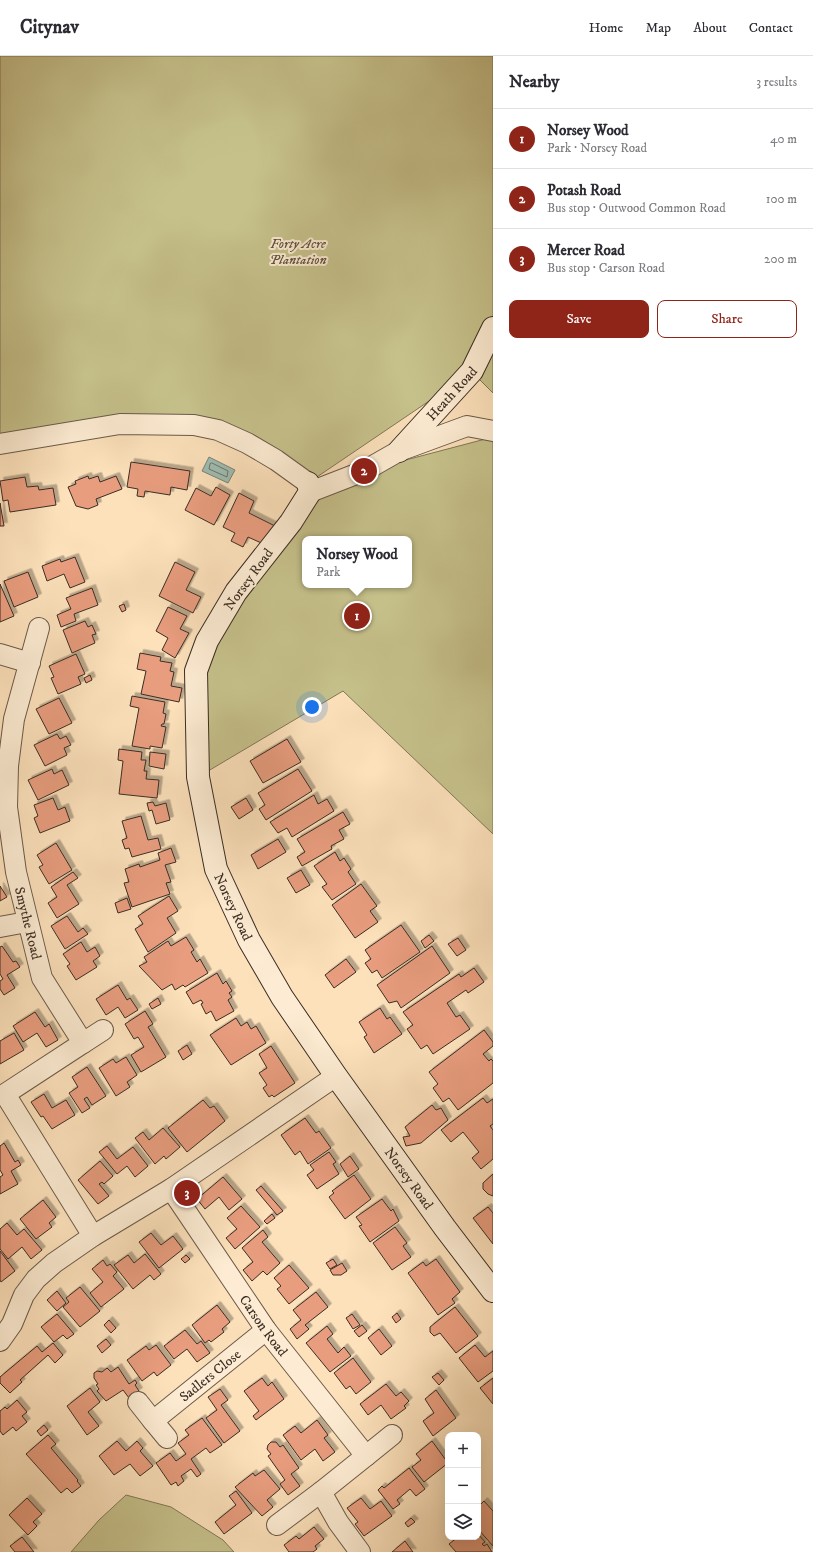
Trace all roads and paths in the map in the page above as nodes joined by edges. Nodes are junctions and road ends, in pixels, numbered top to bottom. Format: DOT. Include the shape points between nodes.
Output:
graph roads {
  1 [pos="493,328"];
  2 [pos="493,431"];
  3 [pos="1,441"];
  4 [pos="399,451"];
  5 [pos="309,487"];
  6 [pos="39,628"];
  7 [pos="0,654"];
  8 [pos="30,662"];
  9 [pos="27,922"];
  10 [pos="0,927"];
  11 [pos="103,1030"];
  12 [pos="84,1043"];
  13 [pos="336,1076"];
  14 [pos="2,1095"];
  15 [pos="171,1189"];
  16 [pos="93,1236"];
  17 [pos="493,1291"];
  18 [pos="266,1330"];
  19 [pos="0,1340"];
  20 [pos="138,1402"];
  21 [pos="153,1421"];
  22 [pos="392,1436"];
  23 [pos="167,1438"];
  24 [pos="366,1456"];
  25 [pos="321,1492"];
  26 [pos="277,1525"];
  27 [pos="360,1552"];
  1 -- 4 [label="street, Heath Road" via="472,371"];
  2 -- 4 [label="street" via="467,426"];
  3 -- 5 [label="street" via="120,424 194,425 218,430 247,443 276,460"];
  4 -- 5 [label="street" via="364,471"];
  5 -- 13 [label="street, Norsey Road" via="291,522 236,592 207,641 196,671 198,777 216,869 246,933 282,997"];
  6 -- 8 [label="street, Smythe Road"];
  7 -- 8 [label="street"];
  8 -- 9 [label="street, Smythe Road" via="14,719 8,766 7,807 16,872"];
  9 -- 10 [label="street"];
  9 -- 12 [label="street, Smythe Road" via="42,978"];
  11 -- 12 [label="street"];
  12 -- 14 [label="street"];
  13 -- 15 [label="street"];
  13 -- 17 [label="street, Norsey Road"];
  14 -- 16 [label="street"];
  15 -- 16 [label="street"];
  15 -- 18 [label="street, Carson Road"];
  16 -- 19 [label="street" via="54,1262 36,1278 24,1295 12,1324"];
  18 -- 21 [label="street, Sadlers Close"];
  18 -- 24 [label="street, Carson Road"];
  20 -- 21 [label="street"];
  21 -- 23 [label="street"];
  22 -- 24 [label="street"];
  24 -- 25 [label="street"];
  25 -- 26 [label="street"];
  25 -- 27 [label="street" via="338,1522"];
}
